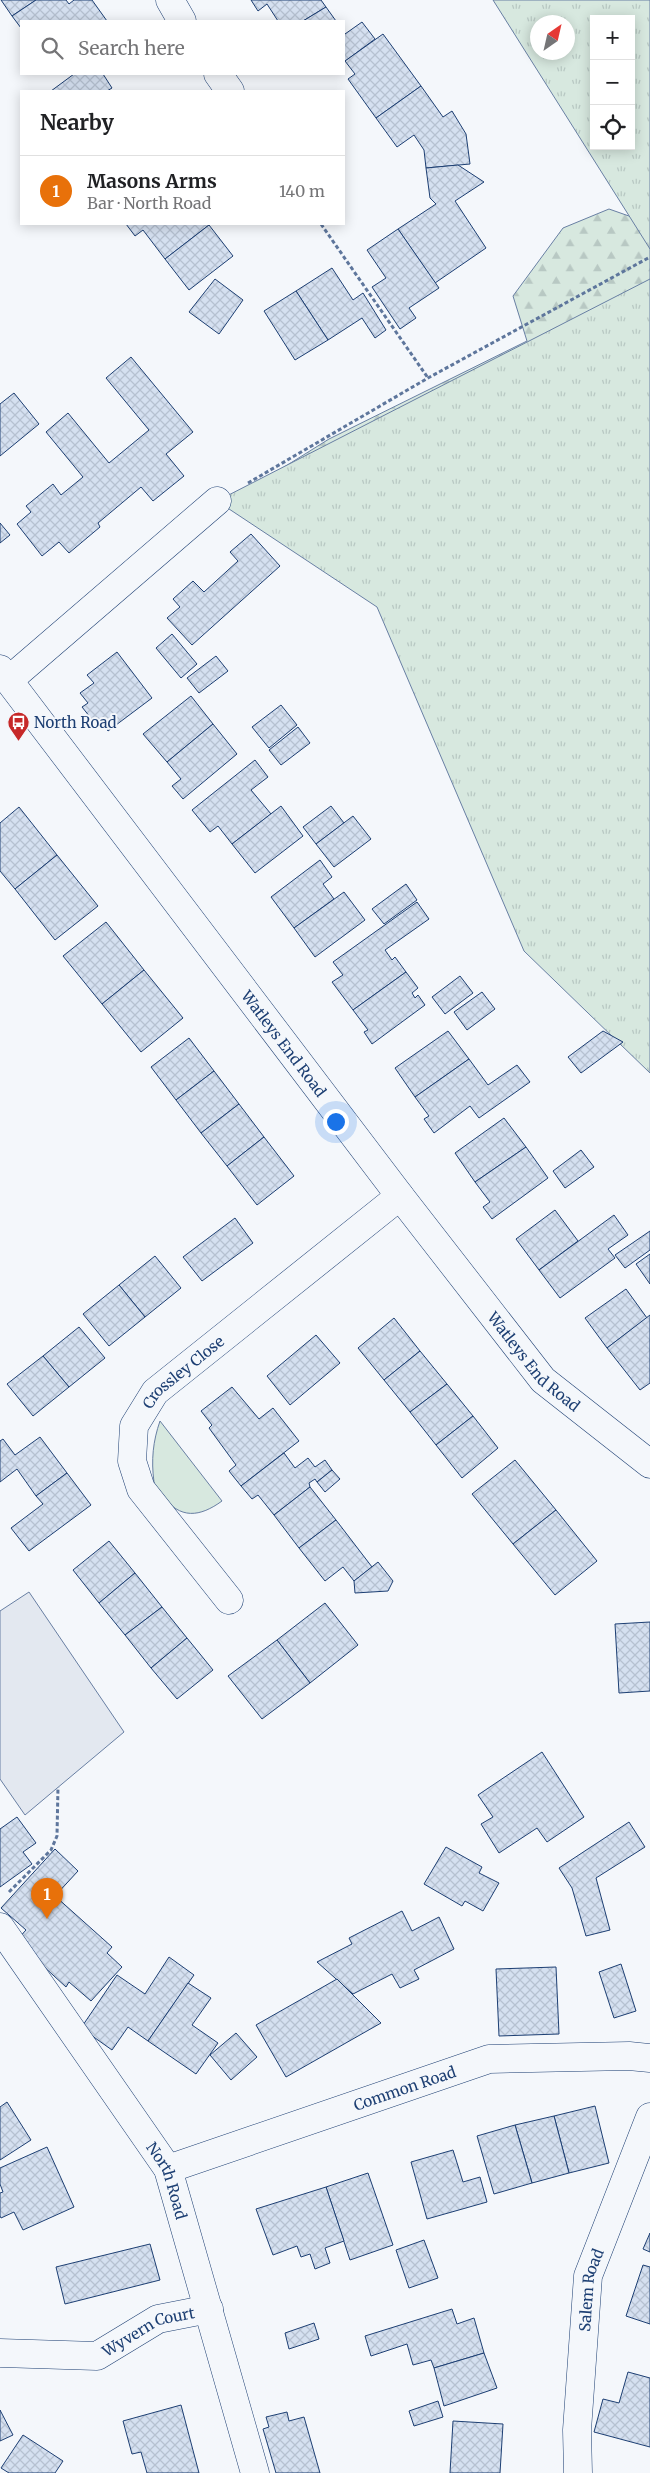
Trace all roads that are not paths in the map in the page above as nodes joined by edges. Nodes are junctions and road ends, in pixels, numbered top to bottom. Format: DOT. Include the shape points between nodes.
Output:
graph roads {
  1 [pos="170,0"];
  2 [pos="181,20"];
  3 [pos="219,75"];
  4 [pos="229,90"];
  5 [pos="217,501"];
  6 [pos="4,674"];
  7 [pos="400,1196"];
  8 [pos="650,1464"];
  9 [pos="229,1600"];
  10 [pos="0,1927"];
  11 [pos="650,2058"];
  12 [pos="650,2117"];
  13 [pos="168,2169"];
  14 [pos="209,2309"];
  15 [pos="0,2353"];
  16 [pos="255,2473"];
  17 [pos="578,2473"];
  1 -- 2 [label="street"];
  3 -- 4 [label="street"];
  5 -- 6 [label="street"];
  6 -- 7 [label="street, Watleys End Road"];
  7 -- 8 [label="street, Watleys End Road" via="543,1380"];
  7 -- 9 [label="street, Crossley Close" via="155,1392 134,1426 132,1461 141,1489"];
  10 -- 13 [label="street, North Road"];
  11 -- 13 [label="street, Common Road" via="489,2059"];
  12 -- 17 [label="street, Salem Road" via="588,2276 577,2430"];
  13 -- 14 [label="street, North Road"];
  14 -- 15 [label="street, Wyvern Court" via="158,2319 97,2356"];
  14 -- 16 [label="street, North Road"];
}
